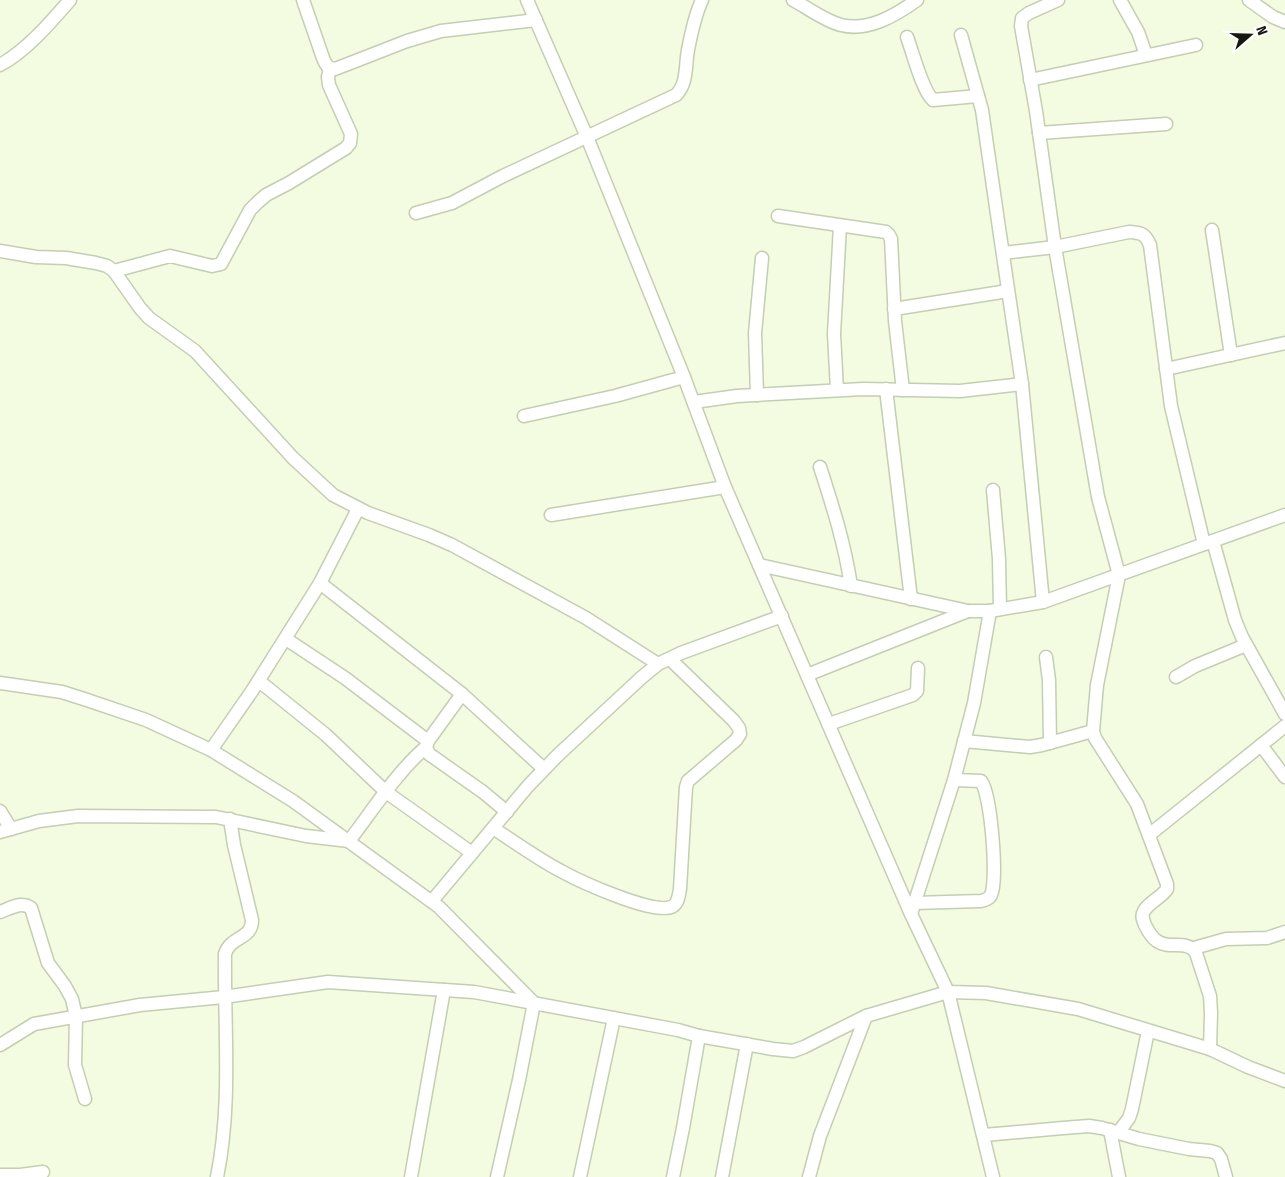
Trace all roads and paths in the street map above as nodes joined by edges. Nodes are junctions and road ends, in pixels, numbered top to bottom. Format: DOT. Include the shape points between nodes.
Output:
graph roads {
  1 [pos="70,0"];
  2 [pos="303,0"];
  3 [pos="527,0"];
  4 [pos="702,0"];
  5 [pos="793,0"];
  6 [pos="917,0"];
  7 [pos="1058,0"];
  8 [pos="1120,0"];
  9 [pos="1249,0"];
  10 [pos="536,20"];
  11 [pos="1285,22"];
  12 [pos="961,35"];
  13 [pos="907,38"];
  14 [pos="1196,45"];
  15 [pos="1146,55"];
  16 [pos="0,65"];
  17 [pos="330,68"];
  18 [pos="1030,80"];
  19 [pos="978,96"];
  20 [pos="1166,124"];
  21 [pos="1039,133"];
  22 [pos="586,137"];
  23 [pos="416,213"];
  24 [pos="778,216"];
  25 [pos="840,226"];
  26 [pos="1212,230"];
  27 [pos="1055,247"];
  28 [pos="0,251"];
  29 [pos="1003,253"];
  30 [pos="762,258"];
  31 [pos="114,271"];
  32 [pos="1008,291"];
  33 [pos="894,309"];
  34 [pos="1285,343"];
  35 [pos="1231,355"];
  36 [pos="1166,369"];
  37 [pos="684,376"];
  38 [pos="1022,384"];
  39 [pos="886,389"];
  40 [pos="836,390"];
  41 [pos="903,390"];
  42 [pos="758,394"];
  43 [pos="694,402"];
  44 [pos="524,416"];
  45 [pos="820,467"];
  46 [pos="725,487"];
  47 [pos="993,490"];
  48 [pos="358,509"];
  49 [pos="551,515"];
  50 [pos="1285,515"];
  51 [pos="1209,542"];
  52 [pos="758,565"];
  53 [pos="1119,575"];
  54 [pos="320,583"];
  55 [pos="851,586"];
  56 [pos="911,599"];
  57 [pos="1043,602"];
  58 [pos="995,610"];
  59 [pos="968,611"];
  60 [pos="782,616"];
  61 [pos="286,639"];
  62 [pos="1246,644"];
  63 [pos="1046,657"];
  64 [pos="664,662"];
  65 [pos="918,668"];
  66 [pos="807,675"];
  67 [pos="1176,677"];
  68 [pos="259,681"];
  69 [pos="0,683"];
  70 [pos="462,694"];
  71 [pos="1285,714"];
  72 [pos="829,724"];
  73 [pos="1285,726"];
  74 [pos="1093,731"];
  75 [pos="964,742"];
  76 [pos="1050,743"];
  77 [pos="427,744"];
  78 [pos="1261,745"];
  79 [pos="210,750"];
  80 [pos="544,769"];
  81 [pos="1285,777"];
  82 [pos="954,780"];
  83 [pos="386,792"];
  84 [pos="0,812"];
  85 [pos="506,812"];
  86 [pos="230,819"];
  87 [pos="493,828"];
  88 [pos="9,829"];
  89 [pos="1149,835"];
  90 [pos="349,841"];
  91 [pos="472,854"];
  92 [pos="432,902"];
  93 [pos="912,909"];
  94 [pos="0,912"];
  95 [pos="1285,932"];
  96 [pos="1194,948"];
  97 [pos="444,990"];
  98 [pos="948,992"];
  99 [pos="224,997"];
  100 [pos="534,1003"];
  101 [pos="76,1016"];
  102 [pos="866,1016"];
  103 [pos="614,1018"];
  104 [pos="1148,1031"];
  105 [pos="699,1036"];
  106 [pos="746,1044"];
  107 [pos="0,1045"];
  108 [pos="1210,1049"];
  109 [pos="1285,1081"];
  110 [pos="85,1099"];
  111 [pos="1114,1132"];
  112 [pos="984,1135"];
  113 [pos="44,1172"];
  114 [pos="0,1175"];
  115 [pos="217,1177"];
  116 [pos="411,1177"];
  117 [pos="497,1177"];
  118 [pos="580,1177"];
  119 [pos="673,1177"];
  120 [pos="722,1177"];
  121 [pos="809,1177"];
  122 [pos="993,1177"];
  123 [pos="1119,1177"];
  124 [pos="1226,1177"];
  1 -- 16 [label="street" via="40,33"];
  2 -- 17 [label="street" via="326,66"];
  3 -- 10 [label="street"];
  4 -- 22 [label="street" via="681,90"];
  5 -- 6 [label="street" via="839,25 854,28 866,27"];
  7 -- 18 [label="street" via="1022,18 1020,26"];
  8 -- 15 [label="street" via="1138,32"];
  9 -- 11 [label="street"];
  10 -- 17 [label="street" via="441,31 335,69"];
  10 -- 22 [label="street"];
  12 -- 19 [label="street"];
  13 -- 19 [label="street" via="933,100"];
  14 -- 15 [label="street"];
  15 -- 18 [label="street"];
  17 -- 31 [label="street" via="329,85 352,134 346,148 258,202 250,210 221,264 212,266 170,256"];
  18 -- 21 [label="street"];
  19 -- 29 [label="street"];
  20 -- 21 [label="street"];
  21 -- 27 [label="street"];
  22 -- 23 [label="street" via="452,203"];
  22 -- 37 [label="street"];
  24 -- 25 [label="street"];
  25 -- 33 [label="street" via="889,235"];
  25 -- 40 [label="street" via="834,334"];
  26 -- 35 [label="street"];
  27 -- 29 [label="street"];
  27 -- 36 [label="street" via="1129,232 1140,233 1147,238"];
  27 -- 53 [label="street" via="1098,497"];
  28 -- 31 [label="street" via="96,263"];
  29 -- 32 [label="street"];
  30 -- 42 [label="street" via="755,333"];
  31 -- 48 [label="street" via="149,318 195,351 293,458 334,495"];
  32 -- 33 [label="street"];
  32 -- 38 [label="street"];
  33 -- 41 [label="street"];
  34 -- 35 [label="street"];
  35 -- 36 [label="street"];
  36 -- 51 [label="street" via="1171,406"];
  37 -- 43 [label="street"];
  37 -- 44 [label="street" via="615,396"];
  38 -- 41 [label="street" via="960,391"];
  38 -- 57 [label="street"];
  39 -- 40 [label="street"];
  39 -- 41 [label="street"];
  39 -- 56 [label="street"];
  40 -- 42 [label="street"];
  42 -- 43 [label="street"];
  43 -- 46 [label="street"];
  45 -- 55 [label="street" via="846,552"];
  46 -- 49 [label="street"];
  46 -- 52 [label="street"];
  47 -- 58 [label="street" via="999,559"];
  48 -- 54 [label="street"];
  48 -- 64 [label="street" via="452,545"];
  50 -- 51 [label="street"];
  51 -- 53 [label="street"];
  51 -- 62 [label="street"];
  52 -- 55 [label="street"];
  52 -- 60 [label="street"];
  53 -- 57 [label="street"];
  53 -- 74 [label="street" via="1097,685"];
  54 -- 61 [label="street"];
  54 -- 70 [label="street"];
  55 -- 56 [label="street"];
  56 -- 59 [label="street"];
  57 -- 58 [label="street"];
  58 -- 59 [label="street"];
  58 -- 75 [label="street"];
  59 -- 66 [label="street"];
  60 -- 64 [label="street"];
  60 -- 66 [label="street"];
  61 -- 68 [label="street"];
  61 -- 77 [label="street" via="345,678"];
  62 -- 67 [label="street"];
  62 -- 71 [label="street"];
  63 -- 76 [label="street"];
  64 -- 80 [label="street" via="641,678"];
  64 -- 87 [label="street" via="734,721 740,734 688,781 680,889 677,903 672,908 643,905 592,886 560,871"];
  65 -- 72 [label="street" via="917,691 913,695"];
  66 -- 72 [label="street"];
  68 -- 79 [label="street"];
  68 -- 83 [label="street" via="326,735"];
  69 -- 79 [label="street" via="62,692 110,707"];
  70 -- 77 [label="street"];
  70 -- 80 [label="street"];
  72 -- 93 [label="street"];
  73 -- 78 [label="street"];
  74 -- 76 [label="street"];
  74 -- 89 [label="street" via="1137,804"];
  75 -- 76 [label="street" via="1030,747"];
  75 -- 82 [label="street"];
  77 -- 83 [label="street"];
  77 -- 85 [label="street" via="429,754"];
  78 -- 81 [label="street"];
  78 -- 89 [label="street"];
  79 -- 90 [label="street" via="293,801"];
  80 -- 85 [label="street"];
  82 -- 93 [label="street"];
  82 -- 93 [label="street" via="981,781 984,786 992,840 991,895 981,901"];
  83 -- 90 [label="street"];
  83 -- 91 [label="street"];
  84 -- 88 [label="street"];
  85 -- 87 [label="street"];
  86 -- 88 [label="street" via="78,816"];
  86 -- 90 [label="street" via="306,836"];
  86 -- 99 [label="street" via="252,928 227,947"];
  87 -- 91 [label="street"];
  89 -- 96 [label="street" via="1167,889 1146,908 1142,919 1159,943"];
  90 -- 92 [label="street"];
  91 -- 92 [label="street"];
  92 -- 100 [label="street" via="460,926"];
  93 -- 98 [label="street"];
  94 -- 101 [label="street" via="18,905 26,904 31,908 48,963 69,993"];
  95 -- 96 [label="street" via="1267,938 1226,939"];
  96 -- 108 [label="street" via="1210,996"];
  97 -- 99 [label="street" via="328,982"];
  97 -- 100 [label="street"];
  97 -- 116 [label="street"];
  98 -- 102 [label="street"];
  98 -- 104 [label="street" via="986,993 1078,1009"];
  98 -- 112 [label="street"];
  99 -- 101 [label="street" via="160,1002"];
  99 -- 115 [label="street" via="226,1094"];
  100 -- 103 [label="street"];
  100 -- 117 [label="street"];
  101 -- 107 [label="street" via="34,1024"];
  101 -- 110 [label="street" via="75,1065"];
  102 -- 106 [label="street" via="793,1051"];
  102 -- 121 [label="street" via="820,1136"];
  103 -- 105 [label="street"];
  103 -- 118 [label="street"];
  104 -- 108 [label="street"];
  104 -- 111 [label="street" via="1129,1118"];
  105 -- 106 [label="street"];
  105 -- 119 [label="street"];
  106 -- 120 [label="street"];
  108 -- 109 [label="street"];
  111 -- 112 [label="street" via="1089,1126"];
  111 -- 123 [label="street"];
  111 -- 124 [label="street" via="1217,1153"];
  112 -- 122 [label="street"];
  113 -- 114 [label="street"];
}
